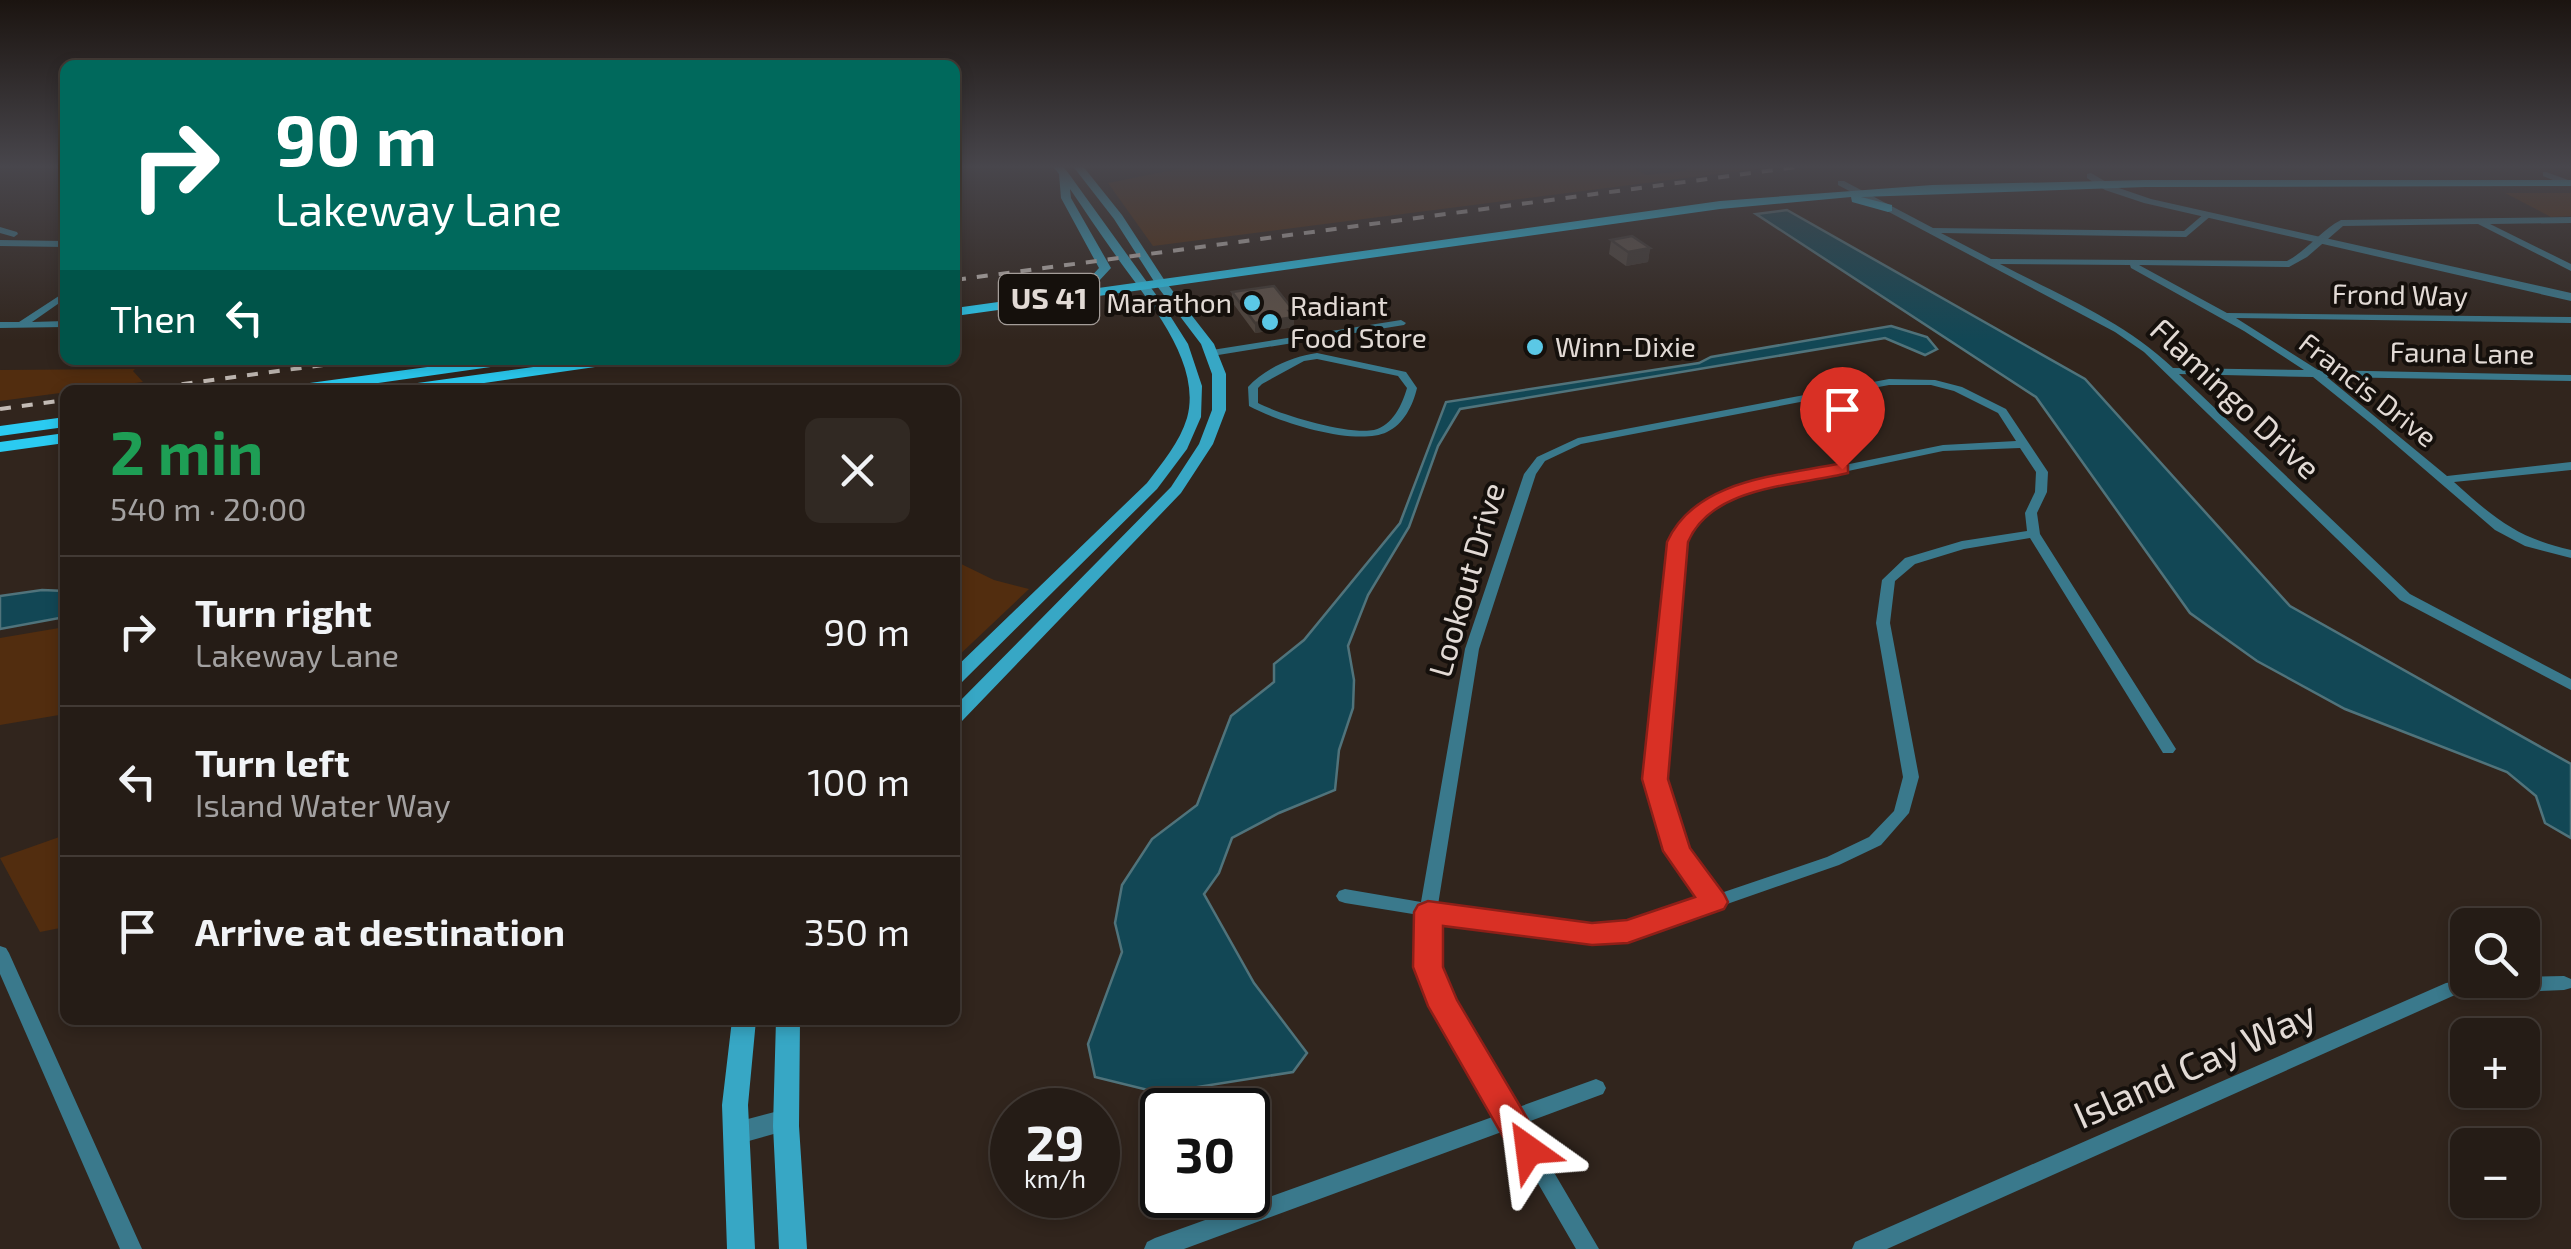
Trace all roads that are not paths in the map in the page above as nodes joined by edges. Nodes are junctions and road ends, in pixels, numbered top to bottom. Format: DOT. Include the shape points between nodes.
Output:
graph roads {
  1 [pos="1080,223"];
  2 [pos="1104,223"];
  3 [pos="1122,223"];
  4 [pos="1505,223"];
  5 [pos="1520,223"];
  6 [pos="1595,223"];
  7 [pos="1918,223"];
  8 [pos="2198,223"];
  9 [pos="2245,223"];
  10 [pos="2341,223"];
  11 [pos="2483,223"];
  12 [pos="0,230"];
  13 [pos="1930,230"];
  14 [pos="12,236"];
  15 [pos="1496,236"];
  16 [pos="2319,240"];
  17 [pos="0,242"];
  18 [pos="29,243"];
  19 [pos="60,244"];
  20 [pos="1989,261"];
  21 [pos="2132,265"];
  22 [pos="2571,268"];
  23 [pos="1149,279"];
  24 [pos="1094,280"];
  25 [pos="2571,297"];
  26 [pos="60,298"];
  27 [pos="960,298"];
  28 [pos="960,311"];
  29 [pos="2228,314"];
  30 [pos="2571,320"];
  31 [pos="1401,323"];
  32 [pos="22,324"];
  33 [pos="60,324"];
  34 [pos="0,325"];
  35 [pos="1309,338"];
  36 [pos="1294,340"];
  37 [pos="1212,353"];
  38 [pos="1186,356"];
  39 [pos="1317,356"];
  40 [pos="481,365"];
  41 [pos="580,365"];
  42 [pos="2171,371"];
  43 [pos="2313,372"];
  44 [pos="2571,378"];
  45 [pos="1890,382"];
  46 [pos="359,385"];
  47 [pos="438,385"];
  48 [pos="60,423"];
  49 [pos="0,431"];
  50 [pos="60,439"];
  51 [pos="2023,444"];
  52 [pos="0,447"];
  53 [pos="2571,466"];
  54 [pos="2444,480"];
  55 [pos="2034,534"];
  56 [pos="2571,554"];
  57 [pos="960,673"];
  58 [pos="2571,685"];
  59 [pos="960,712"];
  60 [pos="2168,749"];
  61 [pos="1345,896"];
  62 [pos="1714,902"];
  63 [pos="1428,912"];
  64 [pos="0,953"];
  65 [pos="2564,983"];
  66 [pos="743,1025"];
  67 [pos="788,1025"];
  68 [pos="1596,1088"];
  69 [pos="1508,1117"];
  70 [pos="786,1120"];
  71 [pos="738,1132"];
  72 [pos="131,1249"];
  73 [pos="741,1249"];
  74 [pos="793,1249"];
  75 [pos="1156,1249"];
  76 [pos="1588,1249"];
  77 [pos="1863,1249"];
  1 -- 24 [label="main road" via="1105,268"];
  2 -- 23 [label="main road"];
  3 -- 23 [label="main road" via="1145,254"];
  4 -- 23 [label="main road, US 41"];
  5 -- 15 [label="main road"];
  6 -- 15 [label="main road, US 41"];
  7 -- 13 [label="street, Flamingo Drive"];
  8 -- 13 [label="street" via="2186,234"];
  9 -- 16 [label="street"];
  10 -- 16 [label="street"];
  11 -- 22 [label="street"];
  12 -- 14 [label="street"];
  13 -- 20 [label="street, Flamingo Drive"];
  14 -- 17 [label="street"];
  14 -- 18 [label="street"];
  15 -- 23 [label="main road, US 41"];
  16 -- 21 [label="street" via="2306,257 2288,264"];
  16 -- 25 [label="street"];
  17 -- 18 [label="street"];
  18 -- 19 [label="street"];
  20 -- 21 [label="street"];
  20 -- 42 [label="street, Flamingo Drive" via="2118,330"];
  21 -- 29 [label="street, Francis Drive"];
  23 -- 24 [label="main road, US 41"];
  23 -- 28 [label="main road, US 41"];
  23 -- 37 [label="main road"];
  23 -- 38 [label="main road"];
  24 -- 27 [label="main road, US 41"];
  26 -- 32 [label="street"];
  29 -- 30 [label="street, Frond Way"];
  29 -- 43 [label="street, Francis Drive"];
  31 -- 35 [label="street"];
  32 -- 33 [label="street"];
  32 -- 34 [label="street"];
  35 -- 36 [label="street"];
  35 -- 39 [label="street"];
  36 -- 37 [label="street"];
  36 -- 39 [label="street"];
  37 -- 38 [label="street"];
  37 -- 59 [label="main road" via="1220,400 1204,454"];
  38 -- 57 [label="main road" via="1196,382 1196,412 1165,468"];
  39 -- 39 [label="street" via="1402,374 1412,388 1406,408 1373,434 1276,415 1253,404 1253,386 1292,362"];
  40 -- 46 [label="main road"];
  41 -- 47 [label="main road"];
  42 -- 43 [label="street, Fauna Lane"];
  42 -- 58 [label="street, Flamingo Drive" via="2405,598"];
  43 -- 44 [label="street, Fauna Lane"];
  43 -- 54 [label="street, Francis Drive"];
  45 -- 51 [label="street" via="1931,382 1983,399 2002,411"];
  45 -- 63 [label="street, Lookout Drive" via="1578,441 1540,459 1472,648"];
  48 -- 49 [label="main road"];
  50 -- 52 [label="main road"];
  51 -- 55 [label="street" via="2042,472 2042,492 2031,513"];
  51 -- 62 [label="street" via="1943,448 1740,490 1715,500 1683,528 1655,779 1677,851"];
  53 -- 54 [label="street"];
  54 -- 56 [label="street, Francis Drive" via="2502,531"];
  55 -- 60 [label="street"];
  55 -- 62 [label="street" via="1910,561 1889,580 1883,623 1912,777 1901,812 1875,841"];
  61 -- 63 [label="street"];
  62 -- 63 [label="street" via="1628,932 1592,934"];
  63 -- 69 [label="street, Lookout Drive" via="1428,967"];
  64 -- 72 [label="street"];
  65 -- 77 [label="street, Island Cay Way" via="2453,988"];
  66 -- 71 [label="main road"];
  67 -- 70 [label="main road"];
  68 -- 69 [label="street"];
  69 -- 75 [label="street"];
  69 -- 76 [label="street"];
  70 -- 71 [label="street"];
  70 -- 74 [label="main road"];
  71 -- 73 [label="main road"];
}
